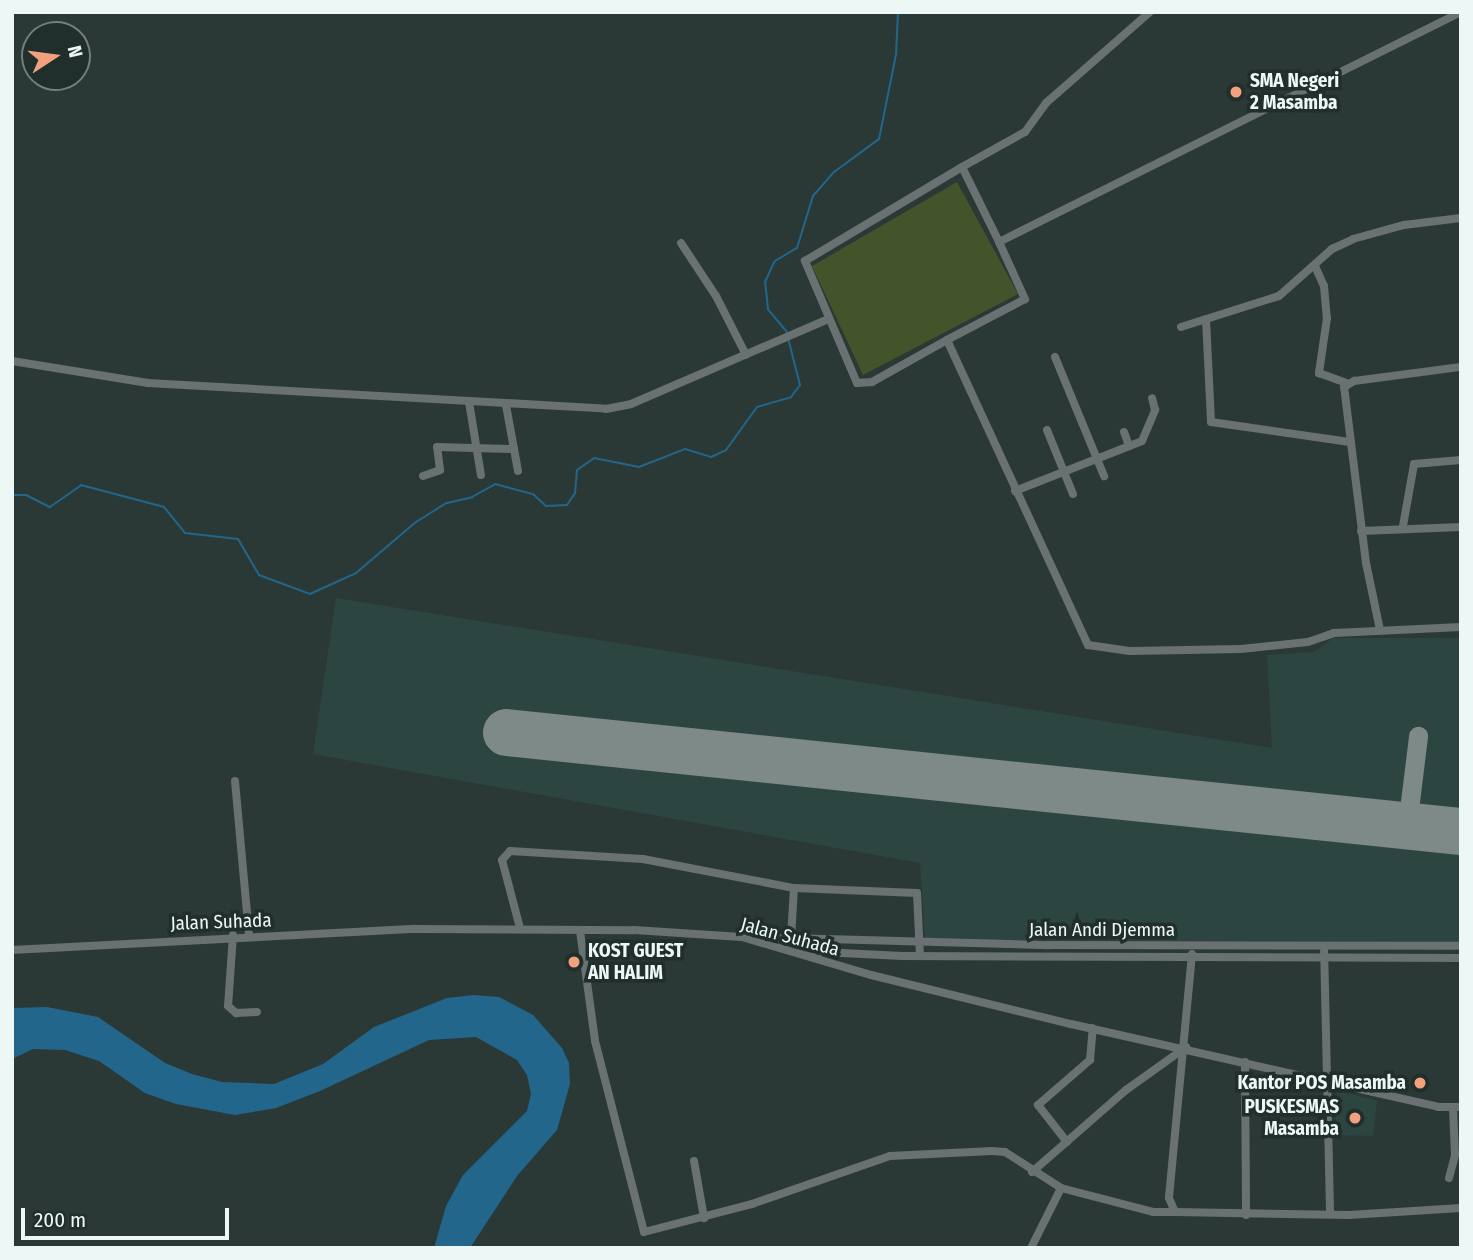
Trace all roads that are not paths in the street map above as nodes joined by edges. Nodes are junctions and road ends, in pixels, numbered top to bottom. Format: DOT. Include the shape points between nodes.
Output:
graph roads {
  1 [pos="1150,12"];
  2 [pos="1461,12"];
  3 [pos="961,167"];
  4 [pos="1461,218"];
  5 [pos="999,242"];
  6 [pos="681,243"];
  7 [pos="1315,266"];
  8 [pos="828,319"];
  9 [pos="1206,319"];
  10 [pos="1181,327"];
  11 [pos="947,341"];
  12 [pos="746,355"];
  13 [pos="1055,356"];
  14 [pos="12,361"];
  15 [pos="1461,367"];
  16 [pos="1347,383"];
  17 [pos="1152,398"];
  18 [pos="469,402"];
  19 [pos="506,405"];
  20 [pos="1047,430"];
  21 [pos="1124,432"];
  22 [pos="1349,442"];
  23 [pos="1129,446"];
  24 [pos="474,448"];
  25 [pos="514,449"];
  26 [pos="1096,459"];
  27 [pos="1461,460"];
  28 [pos="518,471"];
  29 [pos="1062,472"];
  30 [pos="481,475"];
  31 [pos="423,476"];
  32 [pos="1104,476"];
  33 [pos="1014,491"];
  34 [pos="1073,494"];
  35 [pos="1403,526"];
  36 [pos="1461,527"];
  37 [pos="1361,531"];
  38 [pos="1461,627"];
  39 [pos="1380,630"];
  40 [pos="235,781"];
  41 [pos="794,888"];
  42 [pos="520,928"];
  43 [pos="580,931"];
  44 [pos="233,935"];
  45 [pos="249,935"];
  46 [pos="742,937"];
  47 [pos="791,938"];
  48 [pos="922,944"];
  49 [pos="1020,945"];
  50 [pos="1192,946"];
  51 [pos="1324,946"];
  52 [pos="1461,948"];
  53 [pos="12,950"];
  54 [pos="792,951"];
  55 [pos="920,956"];
  56 [pos="1020,957"];
  57 [pos="1192,958"];
  58 [pos="1461,958"];
  59 [pos="1324,959"];
  60 [pos="257,1012"];
  61 [pos="1093,1028"];
  62 [pos="1186,1047"];
  63 [pos="1245,1062"];
  64 [pos="1324,1079"];
  65 [pos="1457,1107"];
  66 [pos="1067,1142"];
  67 [pos="694,1161"];
  68 [pos="1032,1172"];
  69 [pos="1449,1178"];
  70 [pos="1060,1188"];
  71 [pos="1461,1208"];
  72 [pos="1175,1212"];
  73 [pos="1329,1213"];
  74 [pos="1246,1215"];
  75 [pos="704,1218"];
  76 [pos="1031,1248"];
  1 -- 3 [label="street" via="1046,103 1025,132"];
  2 -- 5 [label="street"];
  3 -- 5 [label="street"];
  3 -- 8 [label="street" via="804,261"];
  4 -- 7 [label="street" via="1367,233 1332,249"];
  5 -- 11 [label="street" via="1025,299"];
  6 -- 12 [label="street" via="716,296"];
  7 -- 9 [label="street" via="1279,296"];
  7 -- 16 [label="street" via="1324,286 1326,318 1319,373"];
  8 -- 11 [label="street" via="857,383 863,385"];
  8 -- 12 [label="street"];
  9 -- 10 [label="street"];
  9 -- 22 [label="street" via="1211,422"];
  11 -- 33 [label="street"];
  12 -- 19 [label="street" via="631,404 606,409"];
  13 -- 26 [label="street"];
  14 -- 18 [label="street" via="148,383"];
  15 -- 16 [label="street"];
  16 -- 22 [label="street"];
  17 -- 23 [label="street" via="1154,410 1145,438"];
  18 -- 19 [label="street"];
  18 -- 24 [label="street"];
  19 -- 25 [label="street"];
  20 -- 29 [label="street"];
  21 -- 23 [label="street"];
  22 -- 37 [label="street"];
  23 -- 26 [label="street"];
  24 -- 25 [label="street"];
  24 -- 30 [label="street"];
  24 -- 31 [label="street" via="437,447 440,470"];
  25 -- 28 [label="street"];
  26 -- 29 [label="street"];
  26 -- 32 [label="street"];
  27 -- 35 [label="street" via="1415,464"];
  29 -- 33 [label="street"];
  29 -- 34 [label="street"];
  33 -- 39 [label="street" via="1079,632 1097,650 1279,647 1334,633"];
  35 -- 36 [label="street"];
  35 -- 37 [label="street"];
  37 -- 39 [label="street"];
  38 -- 39 [label="street"];
  40 -- 45 [label="street"];
  41 -- 42 [label="street" via="643,859 510,851 502,860"];
  41 -- 47 [label="street"];
  41 -- 48 [label="street" via="917,893"];
  42 -- 43 [label="street, Jalan Suhada"];
  42 -- 45 [label="street, Jalan Suhada"];
  43 -- 46 [label="street, Jalan Suhada"];
  43 -- 75 [label="street" via="595,1041 642,1228 652,1232"];
  44 -- 45 [label="street, Jalan Suhada"];
  44 -- 53 [label="street, Jalan Suhada"];
  44 -- 60 [label="street" via="228,1006 236,1013"];
  46 -- 47 [label="street, Jalan Andi Djemma"];
  46 -- 54 [label="street, Jalan Suhada"];
  47 -- 48 [label="street, Jalan Andi Djemma"];
  48 -- 49 [label="street, Jalan Andi Djemma"];
  48 -- 55 [label="street"];
  49 -- 50 [label="street, Jalan Andi Djemma"];
  49 -- 56 [label="street"];
  50 -- 51 [label="street, Jalan Andi Djemma"];
  50 -- 57 [label="street"];
  51 -- 52 [label="street, Jalan Andi Djemma"];
  51 -- 59 [label="street"];
  54 -- 55 [label="street, Jalan Andi Djemma"];
  54 -- 61 [label="street, Jalan Suhada"];
  55 -- 56 [label="street, Jalan Andi Djemma"];
  56 -- 57 [label="street, Jalan Andi Djemma"];
  57 -- 59 [label="street, Jalan Andi Djemma"];
  57 -- 62 [label="street"];
  58 -- 59 [label="street, Jalan Andi Djemma"];
  59 -- 64 [label="street"];
  61 -- 62 [label="street, Jalan Suhada"];
  61 -- 66 [label="street" via="1090,1060 1038,1105"];
  62 -- 63 [label="street, Jalan Suhada"];
  62 -- 66 [label="street"];
  62 -- 72 [label="street" via="1169,1198"];
  63 -- 64 [label="street, Jalan Suhada"];
  63 -- 74 [label="street"];
  64 -- 65 [label="street, Jalan Suhada"];
  64 -- 73 [label="street"];
  65 -- 69 [label="street"];
  66 -- 68 [label="street"];
  67 -- 75 [label="street"];
  68 -- 70 [label="street"];
  68 -- 75 [label="street" via="1005,1152 890,1156"];
  70 -- 72 [label="street" via="1153,1212"];
  70 -- 76 [label="street"];
  71 -- 73 [label="street"];
  72 -- 74 [label="street"];
  73 -- 74 [label="street"];
}
